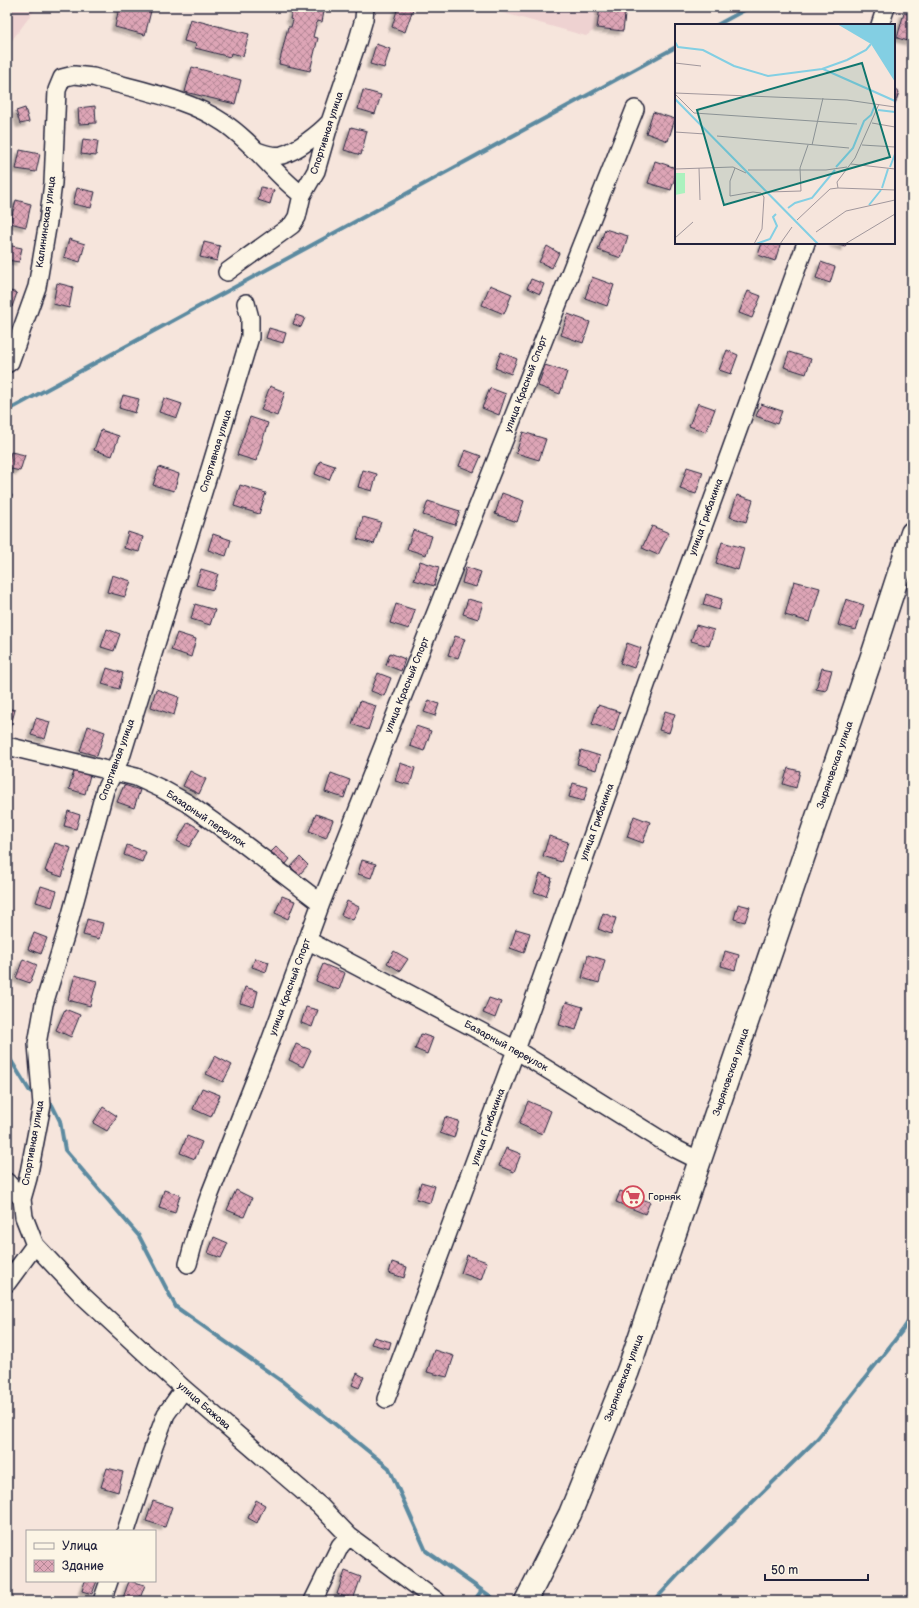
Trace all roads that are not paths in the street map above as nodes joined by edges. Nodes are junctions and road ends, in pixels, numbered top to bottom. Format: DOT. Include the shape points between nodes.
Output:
graph roads {
  1 [pos="366,7"];
  2 [pos="886,7"];
  3 [pos="880,24"];
  4 [pos="635,109"];
  5 [pos="330,122"];
  6 [pos="257,151"];
  7 [pos="302,195"];
  8 [pos="806,244"];
  9 [pos="227,272"];
  10 [pos="246,304"];
  11 [pos="9,363"];
  12 [pos="912,533"];
  13 [pos="7,746"];
  14 [pos="114,772"];
  15 [pos="321,903"];
  16 [pos="307,940"];
  17 [pos="516,1050"];
  18 [pos="700,1161"];
  19 [pos="7,1182"];
  20 [pos="22,1199"];
  21 [pos="35,1245"];
  22 [pos="188,1264"];
  23 [pos="7,1283"];
  24 [pos="184,1389"];
  25 [pos="386,1399"];
  26 [pos="126,1530"];
  27 [pos="349,1536"];
  28 [pos="109,1582"];
  29 [pos="102,1601"];
  30 [pos="313,1601"];
  31 [pos="436,1601"];
  32 [pos="526,1601"];
  1 -- 5 [label="street, Спортивная улица" via="357,43"];
  2 -- 3 [label="street"];
  4 -- 15 [label="street, улица Красный Спорт"];
  5 -- 6 [label="street" via="319,133 283,154 269,155"];
  5 -- 7 [label="street, Спортивная улица" via="316,171"];
  6 -- 7 [label="street"];
  6 -- 11 [label="street, Калининская улица" via="225,124 201,109 93,77 74,75 62,78 57,90 53,183 37,286"];
  7 -- 9 [label="street, Спортивная улица" via="297,217 292,225"];
  8 -- 17 [label="street, улица Грибакина"];
  10 -- 14 [label="street, Спортивная улица" via="250,318 250,337 122,754"];
  12 -- 18 [label="street, Зыряновская улица"];
  13 -- 14 [label="street, Базарный переулок"];
  14 -- 15 [label="street, Базарный переулок" via="136,777 187,804"];
  14 -- 20 [label="street, Спортивная улица" via="105,790 44,1004 37,1044 42,1100"];
  15 -- 16 [label="street, улица Красный Спорт"];
  16 -- 17 [label="street, Базарный переулок"];
  16 -- 22 [label="street, улица Красный Спорт" via="210,1194"];
  17 -- 18 [label="street, Базарный переулок" via="674,1148"];
  17 -- 25 [label="street, улица Грибакина"];
  18 -- 32 [label="street, Зыряновская улица" via="628,1371 570,1514"];
  19 -- 20 [label="street"];
  20 -- 21 [label="street, улица Бажова" via="24,1217"];
  21 -- 23 [label="street"];
  21 -- 24 [label="street, улица Бажова" via="82,1295"];
  24 -- 26 [label="street" via="166,1414"];
  24 -- 27 [label="street, улица Бажова" via="320,1506"];
  27 -- 30 [label="street" via="340,1546"];
  27 -- 31 [label="street, улица Бажова"];
  28 -- 29 [label="street"];
}
